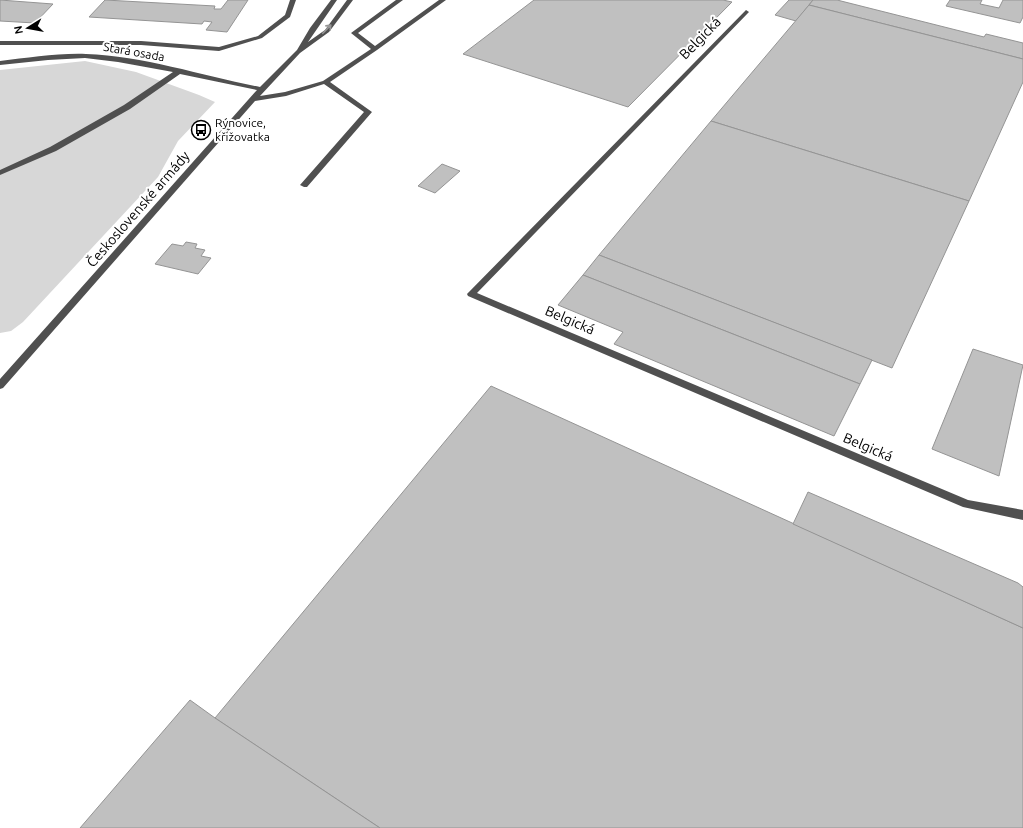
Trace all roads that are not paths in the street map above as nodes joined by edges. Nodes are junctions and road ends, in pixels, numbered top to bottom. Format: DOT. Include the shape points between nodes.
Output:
graph roads {
  1 [pos="293,0"];
  2 [pos="334,0"];
  3 [pos="350,0"];
  4 [pos="400,0"];
  5 [pos="443,0"];
  6 [pos="746,12"];
  7 [pos="0,43"];
  8 [pos="375,49"];
  9 [pos="298,52"];
  10 [pos="0,63"];
  11 [pos="178,72"];
  12 [pos="325,82"];
  13 [pos="262,89"];
  14 [pos="253,99"];
  15 [pos="0,173"];
  16 [pos="304,185"];
  17 [pos="0,385"];
  18 [pos="1023,515"];
  1 -- 7 [label="street" via="288,16 260,37 219,49 141,43"];
  2 -- 9 [label="street, Československé armády"];
  9 -- 3 [label="street, Československé armády, one-way" via="327,31"];
  4 -- 8 [label="street" via="354,33"];
  5 -- 8 [label="street"];
  6 -- 18 [label="street, Belgická" via="471,294 967,504"];
  8 -- 12 [label="street"];
  9 -- 13 [label="street, Československé armády"];
  10 -- 11 [label="street, Stará osada" via="60,57 96,57"];
  11 -- 13 [label="street, Stará osada"];
  11 -- 15 [label="street" via="53,149"];
  12 -- 14 [label="street" via="286,94"];
  12 -- 16 [label="street" via="368,112"];
  13 -- 14 [label="street, Československé armády"];
  14 -- 17 [label="street, Československé armády"];
}
